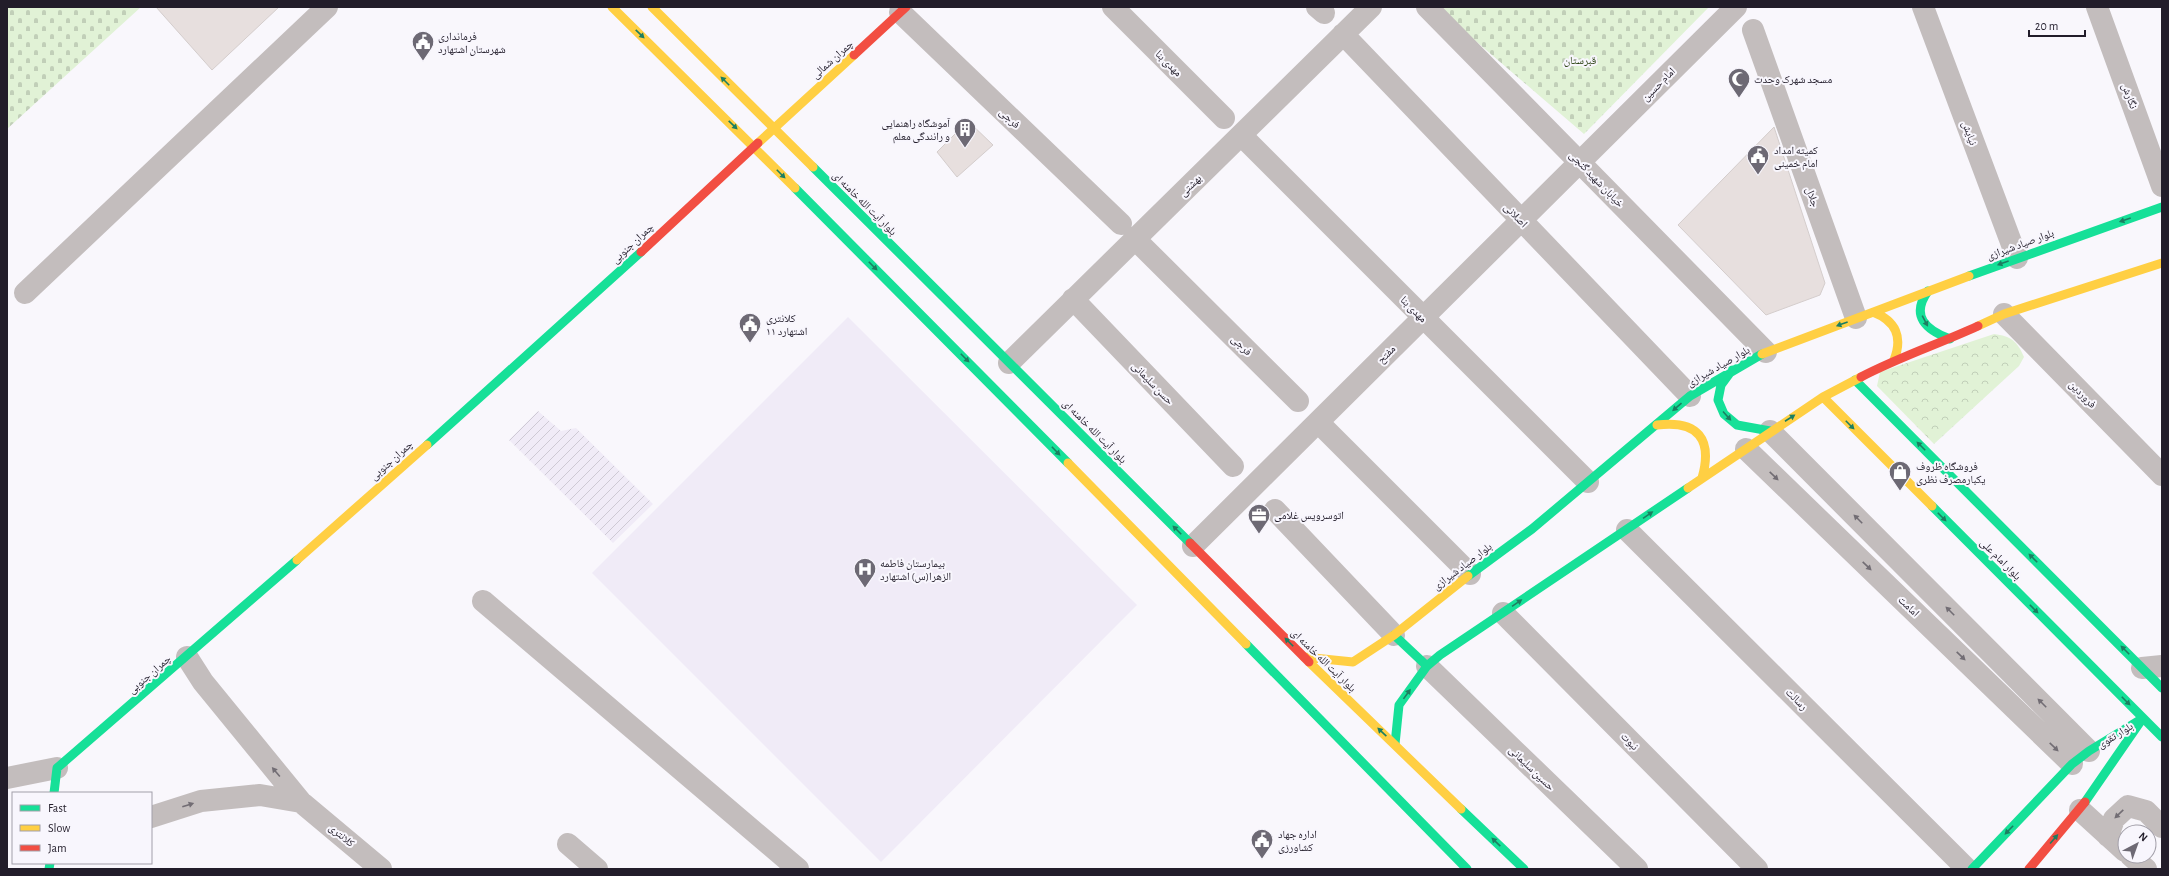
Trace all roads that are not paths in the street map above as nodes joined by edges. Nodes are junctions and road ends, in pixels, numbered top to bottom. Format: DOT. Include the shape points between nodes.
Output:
graph roads {
  1 [pos="328,7"];
  2 [pos="612,7"];
  3 [pos="652,7"];
  4 [pos="1113,7"];
  5 [pos="1371,7"];
  6 [pos="1427,7"];
  7 [pos="1736,7"];
  8 [pos="1923,7"];
  9 [pos="2098,7"];
  10 [pos="903,10"];
  11 [pos="1753,30"];
  12 [pos="1343,34"];
  13 [pos="1224,118"];
  14 [pos="773,128"];
  15 [pos="1241,135"];
  16 [pos="754,146"];
  17 [pos="1580,162"];
  18 [pos="2162,186"];
  19 [pos="2162,207"];
  20 [pos="1521,220"];
  21 [pos="1128,232"];
  22 [pos="2017,258"];
  23 [pos="2162,263"];
  24 [pos="1928,290"];
  25 [pos="25,293"];
  26 [pos="1073,299"];
  27 [pos="2004,314"];
  28 [pos="1865,315"];
  29 [pos="1423,317"];
  30 [pos="1950,340"];
  31 [pos="1766,352"];
  32 [pos="1894,360"];
  33 [pos="1008,363"];
  34 [pos="1732,370"];
  35 [pos="1855,380"];
  36 [pos="1690,396"];
  37 [pos="1823,397"];
  38 [pos="1298,401"];
  39 [pos="1318,422"];
  40 [pos="1657,425"];
  41 [pos="1770,431"];
  42 [pos="1746,449"];
  43 [pos="1233,466"];
  44 [pos="2162,475"];
  45 [pos="1702,478"];
  46 [pos="1588,482"];
  47 [pos="1275,510"];
  48 [pos="1627,530"];
  49 [pos="1193,546"];
  50 [pos="1470,574"];
  51 [pos="484,601"];
  52 [pos="1503,613"];
  53 [pos="1394,635"];
  54 [pos="187,657"];
  55 [pos="1304,657"];
  56 [pos="1427,666"];
  57 [pos="2152,667"];
  58 [pos="2162,688"];
  59 [pos="2143,718"];
  60 [pos="2162,737"];
  61 [pos="1395,744"];
  62 [pos="2081,757"];
  63 [pos="57,768"];
  64 [pos="7,778"];
  65 [pos="54,792"];
  66 [pos="301,802"];
  67 [pos="2080,810"];
  68 [pos="152,817"];
  69 [pos="2162,827"];
  70 [pos="2108,836"];
  71 [pos="568,844"];
  72 [pos="2117,844"];
  73 [pos="786,865"];
  74 [pos="381,869"];
  75 [pos="597,869"];
  76 [pos="1467,869"];
  77 [pos="1524,869"];
  78 [pos="1637,869"];
  79 [pos="1757,869"];
  80 [pos="1967,869"];
  81 [pos="1972,869"];
  82 [pos="2029,869"];
  1 -- 25 [label="street"];
  2 -- 16 [label="street, one-way"];
  14 -- 3 [label="street, بلوار آیت الله خامنه ای, one-way"];
  4 -- 13 [label="street, مهدی بنا"];
  5 -- 12 [label="street, بهشتی"];
  6 -- 17 [label="street, خیابان شهید گنجی"];
  7 -- 17 [label="street, امام حسین"];
  8 -- 22 [label="street, نیایش"];
  9 -- 18 [label="street, نگارش"];
  10 -- 14 [label="street, چمران شمالی"];
  10 -- 21 [label="street, فرجی"];
  11 -- 28 [label="street, جلال"];
  12 -- 15 [label="street, بهشتی"];
  12 -- 20 [label="street, اصلانی"];
  14 -- 16 [label="street, چمران شمالی"];
  14 -- 33 [label="street, بلوار آیت الله خامنه ای"];
  15 -- 21 [label="street, بهشتی"];
  15 -- 29 [label="street, مهدی بنا"];
  16 -- 54 [label="street, چمران جنوبی" via="544,340"];
  16 -- 76 [label="street, one-way"];
  17 -- 20 [label="street, مفتح"];
  17 -- 31 [label="street, خیابان شهید گنجی"];
  19 -- 22 [label="street, بلوار صیاد شیرازی, one-way"];
  20 -- 29 [label="street, مفتح"];
  20 -- 36 [label="street, اصلانی"];
  21 -- 26 [label="street, بهشتی"];
  21 -- 38 [label="street, فرجی"];
  22 -- 24 [label="street, بلوار صیاد شیرازی, one-way"];
  23 -- 27 [label="street"];
  24 -- 28 [label="street, بلوار صیاد شیرازی"];
  24 -- 30 [label="street, one-way" via="1920,304 1922,317 1929,328"];
  26 -- 33 [label="street, بهشتی"];
  26 -- 43 [label="street, حسن سلیمانی"];
  27 -- 30 [label="street"];
  27 -- 44 [label="street, فروردین"];
  28 -- 31 [label="street, بلوار صیاد شیرازی, one-way"];
  28 -- 32 [label="street" via="1883,315 1892,322 1897,330 1899,346"];
  29 -- 39 [label="street, مفتح"];
  29 -- 46 [label="street, مهدی بنا"];
  30 -- 32 [label="street"];
  31 -- 34 [label="street, بلوار صیاد شیرازی"];
  32 -- 35 [label="street"];
  49 -- 33 [label="street, بلوار آیت الله خامنه ای, one-way"];
  34 -- 36 [label="street, بلوار صیاد شیرازی"];
  34 -- 41 [label="street, one-way" via="1721,385 1718,400 1724,414 1736,425"];
  35 -- 37 [label="street"];
  57 -- 35 [label="street, بلوار امام علی, one-way"];
  36 -- 40 [label="street, بلوار صیاد شیرازی, one-way"];
  41 -- 37 [label="street, one-way"];
  37 -- 59 [label="street, بلوار امام علی, one-way"];
  39 -- 49 [label="street, مفتح"];
  39 -- 50 [label="street"];
  40 -- 45 [label="street" via="1672,422 1687,425 1699,434 1706,448 1708,463"];
  40 -- 46 [label="street, بلوار صیاد شیرازی"];
  41 -- 42 [label="street"];
  62 -- 41 [label="street, one-way"];
  42 -- 45 [label="street"];
  42 -- 62 [label="street, امامت, one-way"];
  48 -- 45 [label="street, one-way"];
  46 -- 50 [label="street, بلوار صیاد شیرازی" via="1532,529"];
  47 -- 53 [label="street"];
  52 -- 48 [label="street, one-way"];
  48 -- 80 [label="street, رسالت"];
  55 -- 49 [label="street, بلوار آیت الله خامنه ای, one-way"];
  50 -- 53 [label="street, بلوار صیاد شیرازی"];
  51 -- 73 [label="street"];
  52 -- 56 [label="street"];
  52 -- 79 [label="street, نبوت"];
  53 -- 55 [label="street, بلوار صیاد شیرازی" via="1353,662"];
  53 -- 56 [label="street"];
  54 -- 63 [label="street, چمران جنوبی"];
  66 -- 54 [label="street, کلانتری, one-way" via="203,682"];
  61 -- 55 [label="street, بلوار آیت الله خامنه ای, one-way"];
  61 -- 56 [label="street, one-way" via="1399,705"];
  56 -- 78 [label="street, حسین سلیمانی"];
  57 -- 58 [label="street, بلوار امام علی"];
  59 -- 60 [label="street, بلوار امام علی"];
  59 -- 62 [label="street, بلوار تقوی"];
  59 -- 67 [label="street, بلوار تقوی"];
  77 -- 61 [label="street, بلوار آیت الله خامنه ای, one-way"];
  62 -- 81 [label="street, بلوار تقوی, one-way"];
  63 -- 64 [label="street"];
  63 -- 65 [label="street"];
  68 -- 66 [label="street, one-way" via="202,801 260,795"];
  66 -- 74 [label="street, کلانتری"];
  67 -- 70 [label="street"];
  82 -- 67 [label="street, بلوار تقوی, one-way"];
  69 -- 70 [label="street, one-way" via="2146,811 2128,806 2114,819"];
  70 -- 72 [label="street"];
  71 -- 75 [label="street"];
}
